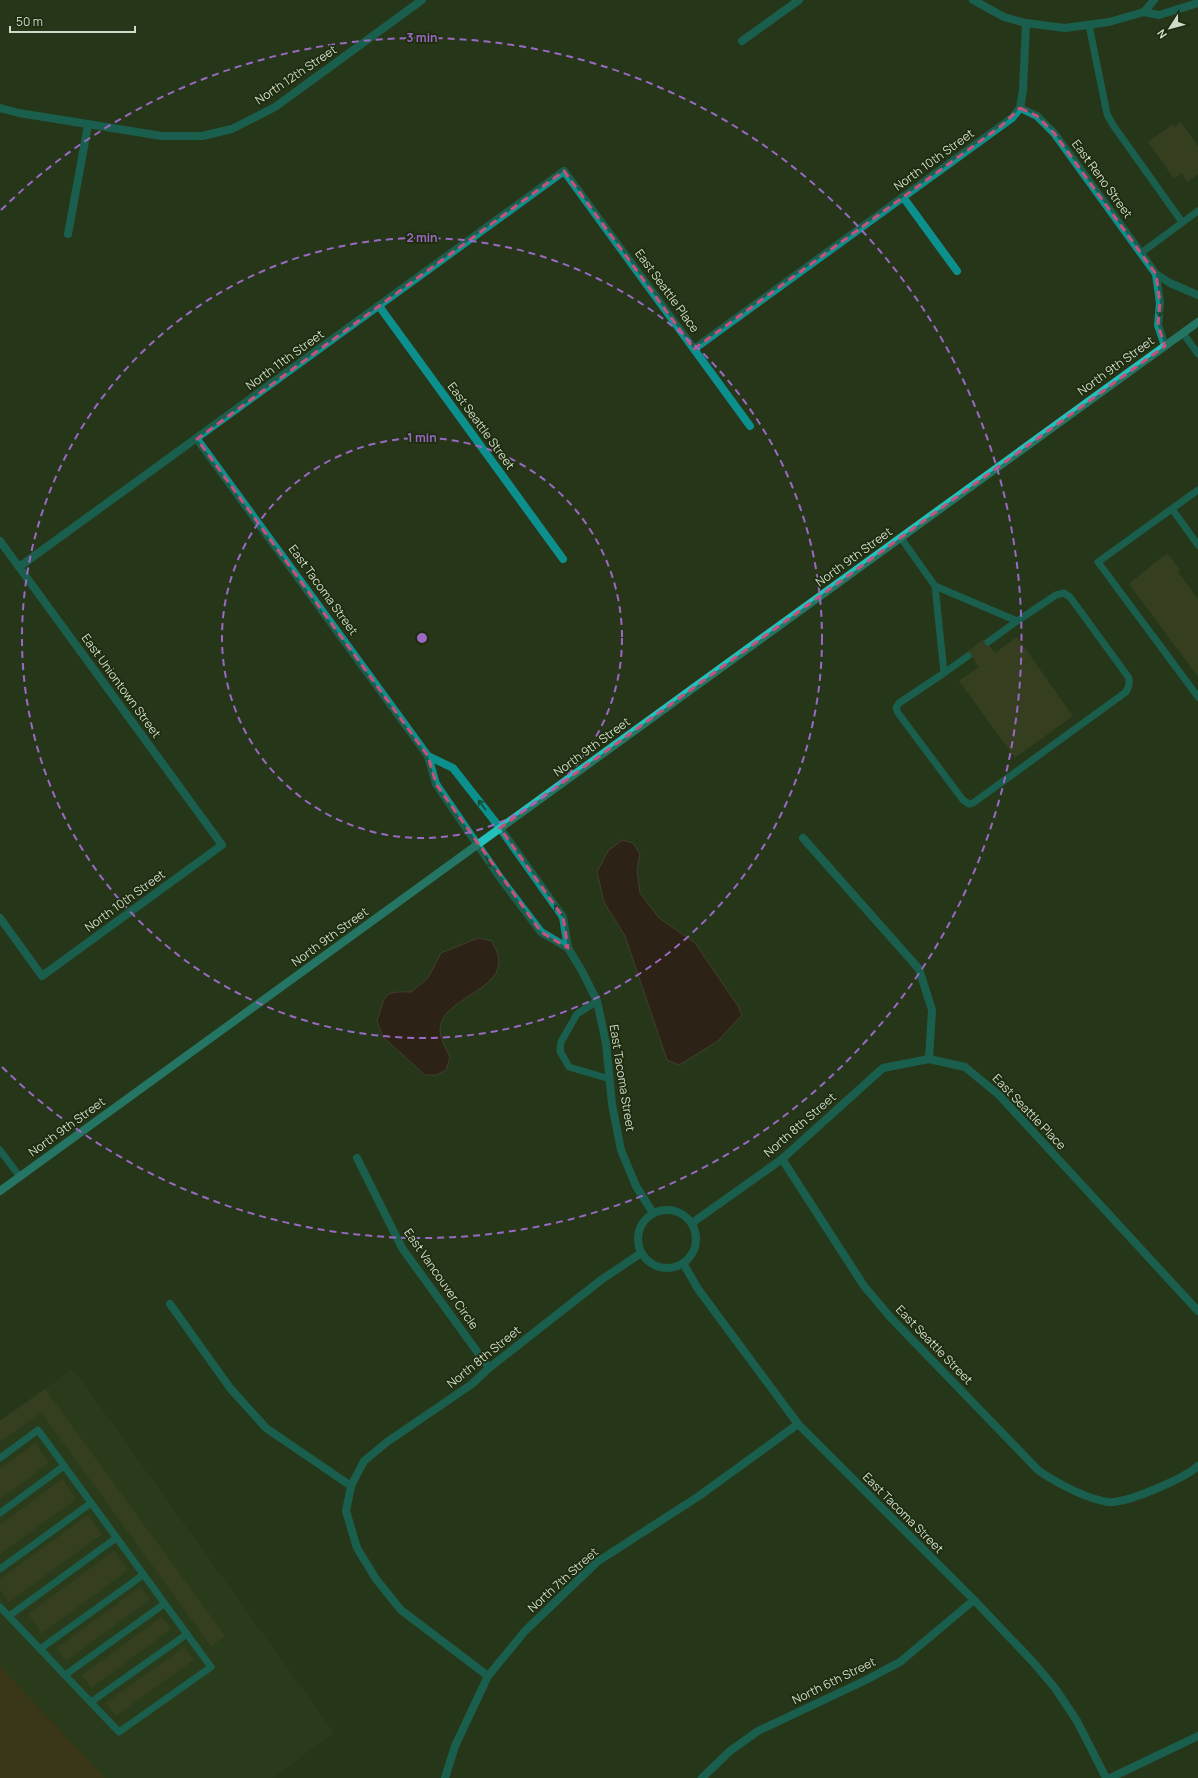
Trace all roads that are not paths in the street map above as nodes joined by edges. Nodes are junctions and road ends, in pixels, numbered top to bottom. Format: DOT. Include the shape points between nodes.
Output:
graph roads {
  1 [pos="422,0"];
  2 [pos="799,0"];
  3 [pos="973,0"];
  4 [pos="1154,0"];
  5 [pos="1198,3"];
  6 [pos="1144,12"];
  7 [pos="1026,23"];
  8 [pos="1090,25"];
  9 [pos="742,41"];
  10 [pos="0,108"];
  11 [pos="1020,108"];
  12 [pos="88,126"];
  13 [pos="564,171"];
  14 [pos="903,197"];
  15 [pos="1198,210"];
  16 [pos="1182,222"];
  17 [pos="68,234"];
  18 [pos="1141,253"];
  19 [pos="957,271"];
  20 [pos="1156,274"];
  21 [pos="1198,295"];
  22 [pos="379,306"];
  23 [pos="1198,322"];
  24 [pos="1183,333"];
  25 [pos="1166,346"];
  26 [pos="694,349"];
  27 [pos="1198,354"];
  28 [pos="750,426"];
  29 [pos="197,439"];
  30 [pos="1198,490"];
  31 [pos="1172,508"];
  32 [pos="901,538"];
  33 [pos="0,541"];
  34 [pos="1198,544"];
  35 [pos="563,559"];
  36 [pos="19,567"];
  37 [pos="935,586"];
  38 [pos="1017,621"];
  39 [pos="988,642"];
  40 [pos="968,656"];
  41 [pos="944,673"];
  42 [pos="1198,697"];
  43 [pos="428,756"];
  44 [pos="500,828"];
  45 [pos="803,838"];
  46 [pos="222,845"];
  47 [pos="477,845"];
  48 [pos="0,918"];
  49 [pos="568,948"];
  50 [pos="597,1001"];
  51 [pos="929,1059"];
  52 [pos="610,1079"];
  53 [pos="0,1150"];
  54 [pos="357,1158"];
  55 [pos="782,1159"];
  56 [pos="20,1177"];
  57 [pos="0,1191"];
  58 [pos="653,1213"];
  59 [pos="692,1222"];
  60 [pos="641,1253"];
  61 [pos="683,1263"];
  62 [pos="170,1304"];
  63 [pos="1198,1311"];
  64 [pos="489,1368"];
  65 [pos="798,1424"];
  66 [pos="0,1458"];
  67 [pos="64,1466"];
  68 [pos="1198,1466"];
  69 [pos="351,1486"];
  70 [pos="91,1504"];
  71 [pos="0,1513"];
  72 [pos="116,1538"];
  73 [pos="0,1569"];
  74 [pos="143,1575"];
  75 [pos="974,1600"];
  76 [pos="164,1604"];
  77 [pos="0,1607"];
  78 [pos="9,1616"];
  79 [pos="186,1634"];
  80 [pos="40,1649"];
  81 [pos="65,1675"];
  82 [pos="488,1676"];
  83 [pos="91,1702"];
  84 [pos="1198,1736"];
  85 [pos="446,1778"];
  86 [pos="702,1778"];
  87 [pos="1106,1778"];
  88 [pos="1110,1778"];
  1 -- 12 [label="street, North 12th Street" via="275,107 232,129 202,136 170,137"];
  2 -- 9 [label="street"];
  3 -- 7 [label="street" via="1004,17"];
  4 -- 6 [label="street"];
  5 -- 6 [label="street" via="1159,15"];
  6 -- 8 [label="street"];
  7 -- 8 [label="street" via="1065,28"];
  7 -- 11 [label="street"];
  8 -- 16 [label="lane" via="1107,114"];
  10 -- 12 [label="street"];
  11 -- 14 [label="street, North 10th Street" via="1012,118"];
  11 -- 18 [label="street, East Reno Street" via="1037,116 1054,133"];
  12 -- 17 [label="street"];
  13 -- 22 [label="street, North 11th Street"];
  13 -- 26 [label="street, East Seattle Place"];
  14 -- 19 [label="street"];
  14 -- 26 [label="street, North 10th Street"];
  15 -- 16 [label="lane"];
  16 -- 18 [label="lane"];
  18 -- 20 [label="street, East Reno Street"];
  20 -- 21 [label="street, East Reno Street"];
  20 -- 25 [label="street, East Reno Street, one-way" via="1160,303 1158,325"];
  22 -- 29 [label="street, North 11th Street"];
  22 -- 35 [label="street, East Seattle Street"];
  23 -- 24 [label="main road, North 9th Street"];
  24 -- 25 [label="main road, North 9th Street"];
  24 -- 27 [label="lane"];
  25 -- 32 [label="main road, North 9th Street"];
  26 -- 28 [label="street, East Seattle Place"];
  29 -- 36 [label="street, North 11th Street"];
  29 -- 43 [label="street, East Tacoma Street"];
  30 -- 31 [label="lane"];
  31 -- 34 [label="lane"];
  31 -- 42 [label="lane" via="1098,562"];
  32 -- 37 [label="lane"];
  32 -- 44 [label="main road, North 9th Street"];
  33 -- 36 [label="street, East Uniontown Street"];
  36 -- 46 [label="street, East Uniontown Street"];
  37 -- 38 [label="lane"];
  37 -- 41 [label="lane"];
  38 -- 39 [label="lane"];
  38 -- 41 [label="lane" via="1056,595 1064,593 1070,597 1129,678 1129,685 1126,692 974,803 969,804 963,800 896,708 899,703"];
  40 -- 41 [label="lane"];
  44 -- 43 [label="street, East Tacoma Street, one-way" via="453,768"];
  43 -- 47 [label="street, East Tacoma Street" via="436,784"];
  44 -- 47 [label="main road, North 9th Street"];
  49 -- 44 [label="street, East Tacoma Street, one-way" via="563,917"];
  45 -- 51 [label="street" via="918,969 932,1010"];
  46 -- 48 [label="street, North 10th Street" via="42,976"];
  47 -- 49 [label="street, East Tacoma Street, one-way" via="541,932"];
  47 -- 56 [label="main road, North 9th Street"];
  49 -- 50 [label="street, East Tacoma Street"];
  50 -- 52 [label="street, East Tacoma Street" via="606,1042"];
  50 -- 52 [label="lane" via="577,1014 561,1042 560,1051 568,1067"];
  51 -- 55 [label="street, North 8th Street" via="884,1068"];
  51 -- 63 [label="street, East Seattle Place" via="964,1067 998,1095"];
  52 -- 58 [label="street, East Tacoma Street" via="622,1150 636,1186"];
  53 -- 56 [label="lane"];
  54 -- 64 [label="street, East Vancouver Circle" via="402,1248"];
  55 -- 59 [label="street, North 8th Street"];
  55 -- 68 [label="street, East Seattle Street" via="864,1286 891,1318 1039,1471 1065,1488 1109,1502 1147,1493 1191,1472"];
  56 -- 57 [label="main road, North 9th Street"];
  58 -- 59 [label="street" via="674,1210"];
  58 -- 60 [label="street" via="644,1220 639,1229 638,1243"];
  59 -- 61 [label="street" via="696,1245 690,1257"];
  60 -- 61 [label="street" via="650,1263 660,1267 674,1267"];
  60 -- 64 [label="street, North 8th Street" via="601,1280"];
  61 -- 65 [label="street, East Tacoma Street" via="698,1289"];
  62 -- 69 [label="street" via="230,1388 266,1428"];
  64 -- 69 [label="street, North 8th Street" via="472,1384 387,1442 364,1461"];
  65 -- 75 [label="street, East Tacoma Street"];
  65 -- 82 [label="street, North 7th Street" via="699,1496 597,1562 525,1631"];
  66 -- 67 [label="lane" via="38,1430"];
  67 -- 70 [label="lane"];
  67 -- 71 [label="lane"];
  69 -- 82 [label="street, North 8th Street" via="346,1511 357,1548 376,1579 401,1610"];
  70 -- 72 [label="lane"];
  70 -- 73 [label="lane"];
  72 -- 74 [label="lane"];
  72 -- 78 [label="lane"];
  74 -- 76 [label="lane"];
  74 -- 80 [label="lane"];
  75 -- 86 [label="street, North 6th Street" via="900,1662 758,1731 730,1751"];
  75 -- 87 [label="street, East Tacoma Street" via="1055,1688 1077,1721"];
  76 -- 79 [label="lane"];
  76 -- 81 [label="lane"];
  77 -- 78 [label="lane"];
  78 -- 80 [label="lane"];
  79 -- 83 [label="lane"];
  79 -- 83 [label="lane" via="211,1667 119,1732"];
  80 -- 81 [label="lane"];
  81 -- 83 [label="lane"];
  82 -- 85 [label="street, North 7th Street" via="455,1746"];
  84 -- 88 [label="street"];
}
